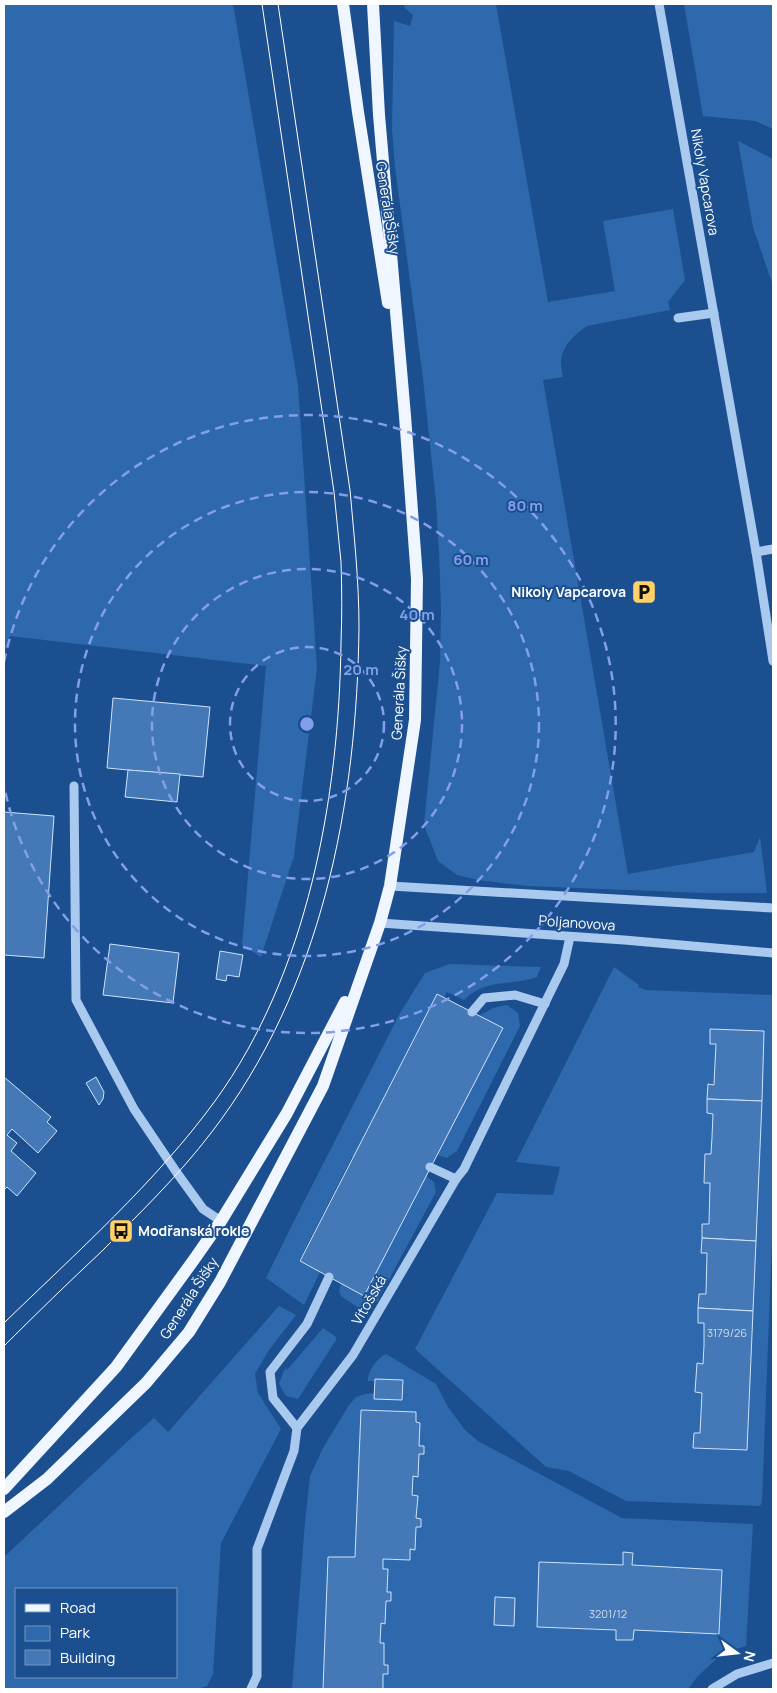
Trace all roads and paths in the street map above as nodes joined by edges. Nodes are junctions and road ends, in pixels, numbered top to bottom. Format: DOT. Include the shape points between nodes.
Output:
graph roads {
  1 [pos="343,4"];
  2 [pos="373,4"];
  3 [pos="659,4"];
  4 [pos="714,314"];
  5 [pos="678,318"];
  6 [pos="405,416"];
  7 [pos="773,549"];
  8 [pos="756,552"];
  9 [pos="773,660"];
  10 [pos="74,786"];
  11 [pos="390,886"];
  12 [pos="773,908"];
  13 [pos="380,923"];
  14 [pos="570,937"];
  15 [pos="773,954"];
  16 [pos="364,967"];
  17 [pos="545,1004"];
  18 [pos="472,1012"];
  19 [pos="430,1167"];
  20 [pos="456,1179"];
  21 [pos="221,1221"];
  22 [pos="329,1278"];
  23 [pos="298,1428"];
  24 [pos="4,1490"];
  25 [pos="4,1512"];
  26 [pos="773,1663"];
  27 [pos="251,1689"];
  28 [pos="712,1689"];
  1 -- 6 [label="main road, Generála Šišky"];
  2 -- 6 [label="main road, Generála Šišky" via="379,116"];
  3 -- 4 [label="street, Nikoly Vapcarova"];
  4 -- 5 [label="street"];
  4 -- 8 [label="street, Nikoly Vapcarova"];
  6 -- 11 [label="main road, Generála Šišky" via="417,579 415,720"];
  7 -- 8 [label="street"];
  8 -- 9 [label="street, Nikoly Vapcarova"];
  10 -- 21 [label="street" via="76,1000 134,1109 203,1209"];
  11 -- 12 [label="street, Poljanovova"];
  11 -- 13 [label="main road, Generála Šišky"];
  13 -- 14 [label="street, Poljanovova"];
  13 -- 16 [label="main road, Generála Šišky"];
  14 -- 15 [label="street, Poljanovova"];
  14 -- 17 [label="street, Vitošská" via="564,964"];
  16 -- 21 [label="main road, Generála Šišky" via="287,1113"];
  16 -- 25 [label="main road, Generála Šišky" via="323,1086 220,1282 189,1332 146,1384 48,1479"];
  17 -- 18 [label="street" via="515,995 484,998"];
  17 -- 20 [label="street, Vitošská" via="464,1169"];
  19 -- 20 [label="street"];
  20 -- 23 [label="street, Vitošská" via="353,1355"];
  21 -- 24 [label="main road, Generála Šišky" via="116,1367"];
  22 -- 23 [label="street" via="307,1324 270,1372 274,1398"];
  23 -- 27 [label="street, Vitošská" via="294,1451 257,1549 257,1676"];
  26 -- 28 [label="street" via="737,1674"];
}
